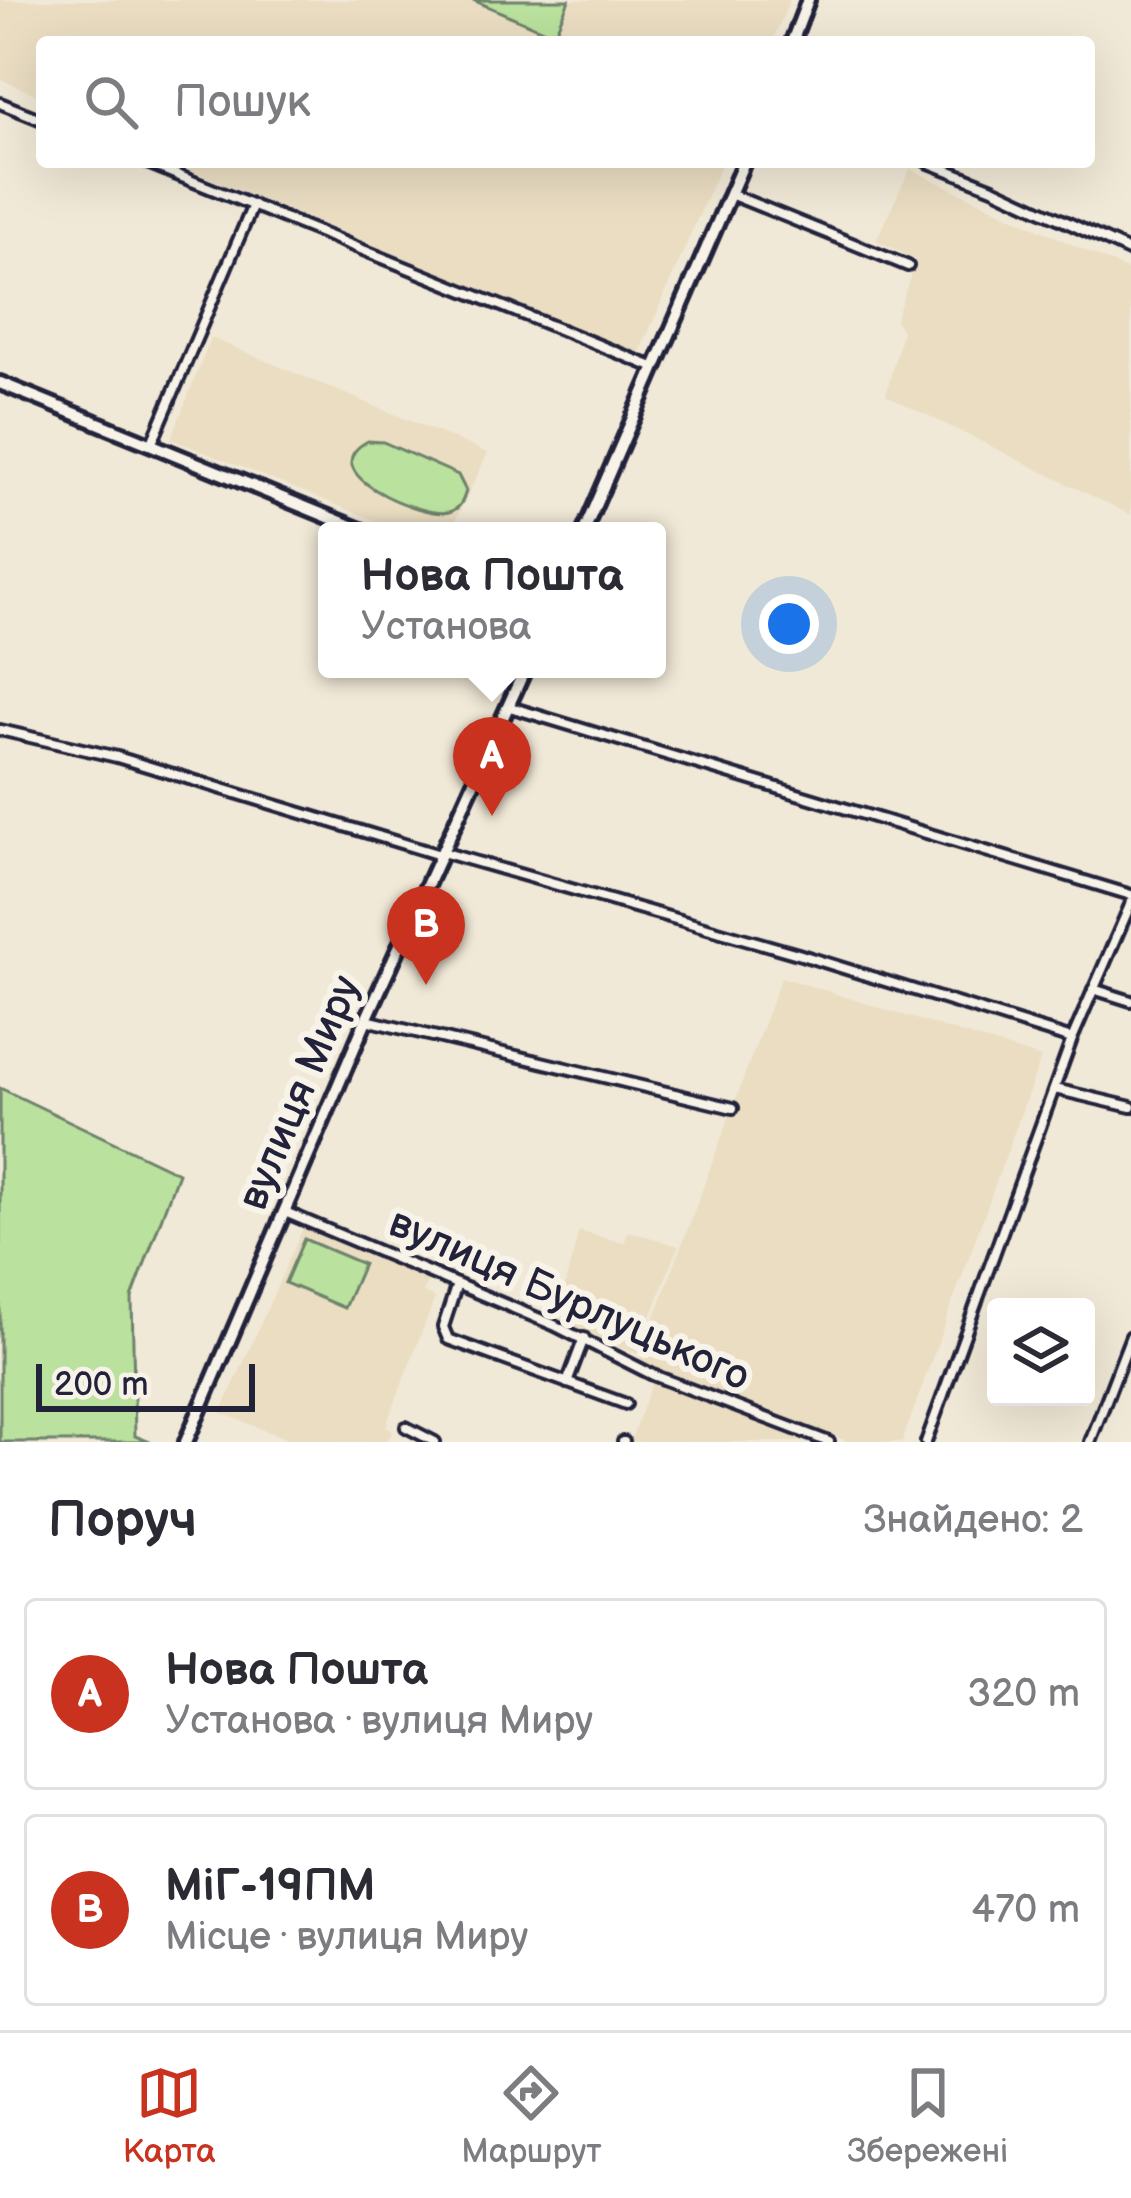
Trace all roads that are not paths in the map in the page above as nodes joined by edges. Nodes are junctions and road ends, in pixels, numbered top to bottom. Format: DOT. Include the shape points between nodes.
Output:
graph roads {
  1 [pos="808,0"];
  2 [pos="794,36"];
  3 [pos="0,103"];
  4 [pos="36,118"];
  5 [pos="160,168"];
  6 [pos="741,168"];
  7 [pos="941,168"];
  8 [pos="730,194"];
  9 [pos="254,205"];
  10 [pos="1131,252"];
  11 [pos="908,266"];
  12 [pos="653,367"];
  13 [pos="0,383"];
  14 [pos="152,445"];
  15 [pos="341,522"];
  16 [pos="588,522"];
  17 [pos="521,678"];
  18 [pos="510,707"];
  19 [pos="0,730"];
  20 [pos="441,854"];
  21 [pos="1131,899"];
  22 [pos="1094,989"];
  23 [pos="1131,1001"];
  24 [pos="366,1020"];
  25 [pos="1072,1039"];
  26 [pos="1055,1089"];
  27 [pos="1131,1107"];
  28 [pos="733,1108"];
  29 [pos="285,1213"];
  30 [pos="457,1284"];
  31 [pos="1131,1336"];
  32 [pos="584,1338"];
  33 [pos="567,1383"];
  34 [pos="626,1404"];
  35 [pos="406,1427"];
  36 [pos="186,1442"];
  37 [pos="435,1442"];
  38 [pos="829,1442"];
  39 [pos="926,1442"];
  40 [pos="1090,1442"];
  1 -- 2 [label="main road"];
  3 -- 4 [label="street"];
  5 -- 9 [label="street"];
  6 -- 8 [label="main road"];
  7 -- 10 [label="street"];
  8 -- 11 [label="street"];
  8 -- 12 [label="main road"];
  9 -- 12 [label="street"];
  9 -- 14 [label="street"];
  12 -- 16 [label="main road"];
  13 -- 14 [label="main road"];
  14 -- 15 [label="main road"];
  17 -- 18 [label="main road, вулиця Миру"];
  18 -- 20 [label="main road, вулиця Миру"];
  18 -- 21 [label="street"];
  19 -- 20 [label="street"];
  20 -- 24 [label="main road, вулиця Миру"];
  20 -- 25 [label="street"];
  21 -- 22 [label="street"];
  22 -- 23 [label="street"];
  22 -- 25 [label="street"];
  24 -- 28 [label="street"];
  24 -- 29 [label="main road, вулиця Миру"];
  25 -- 26 [label="street"];
  26 -- 27 [label="street"];
  26 -- 39 [label="street"];
  29 -- 30 [label="street, вулиця Бурлуцького"];
  29 -- 36 [label="main road, вулиця Миру"];
  30 -- 32 [label="street, вулиця Бурлуцького"];
  30 -- 33 [label="street" via="443,1327 448,1340"];
  31 -- 40 [label="street"];
  32 -- 33 [label="street"];
  32 -- 38 [label="street, вулиця Бурлуцького" via="653,1375"];
  33 -- 34 [label="street"];
  35 -- 37 [label="street"];
}
